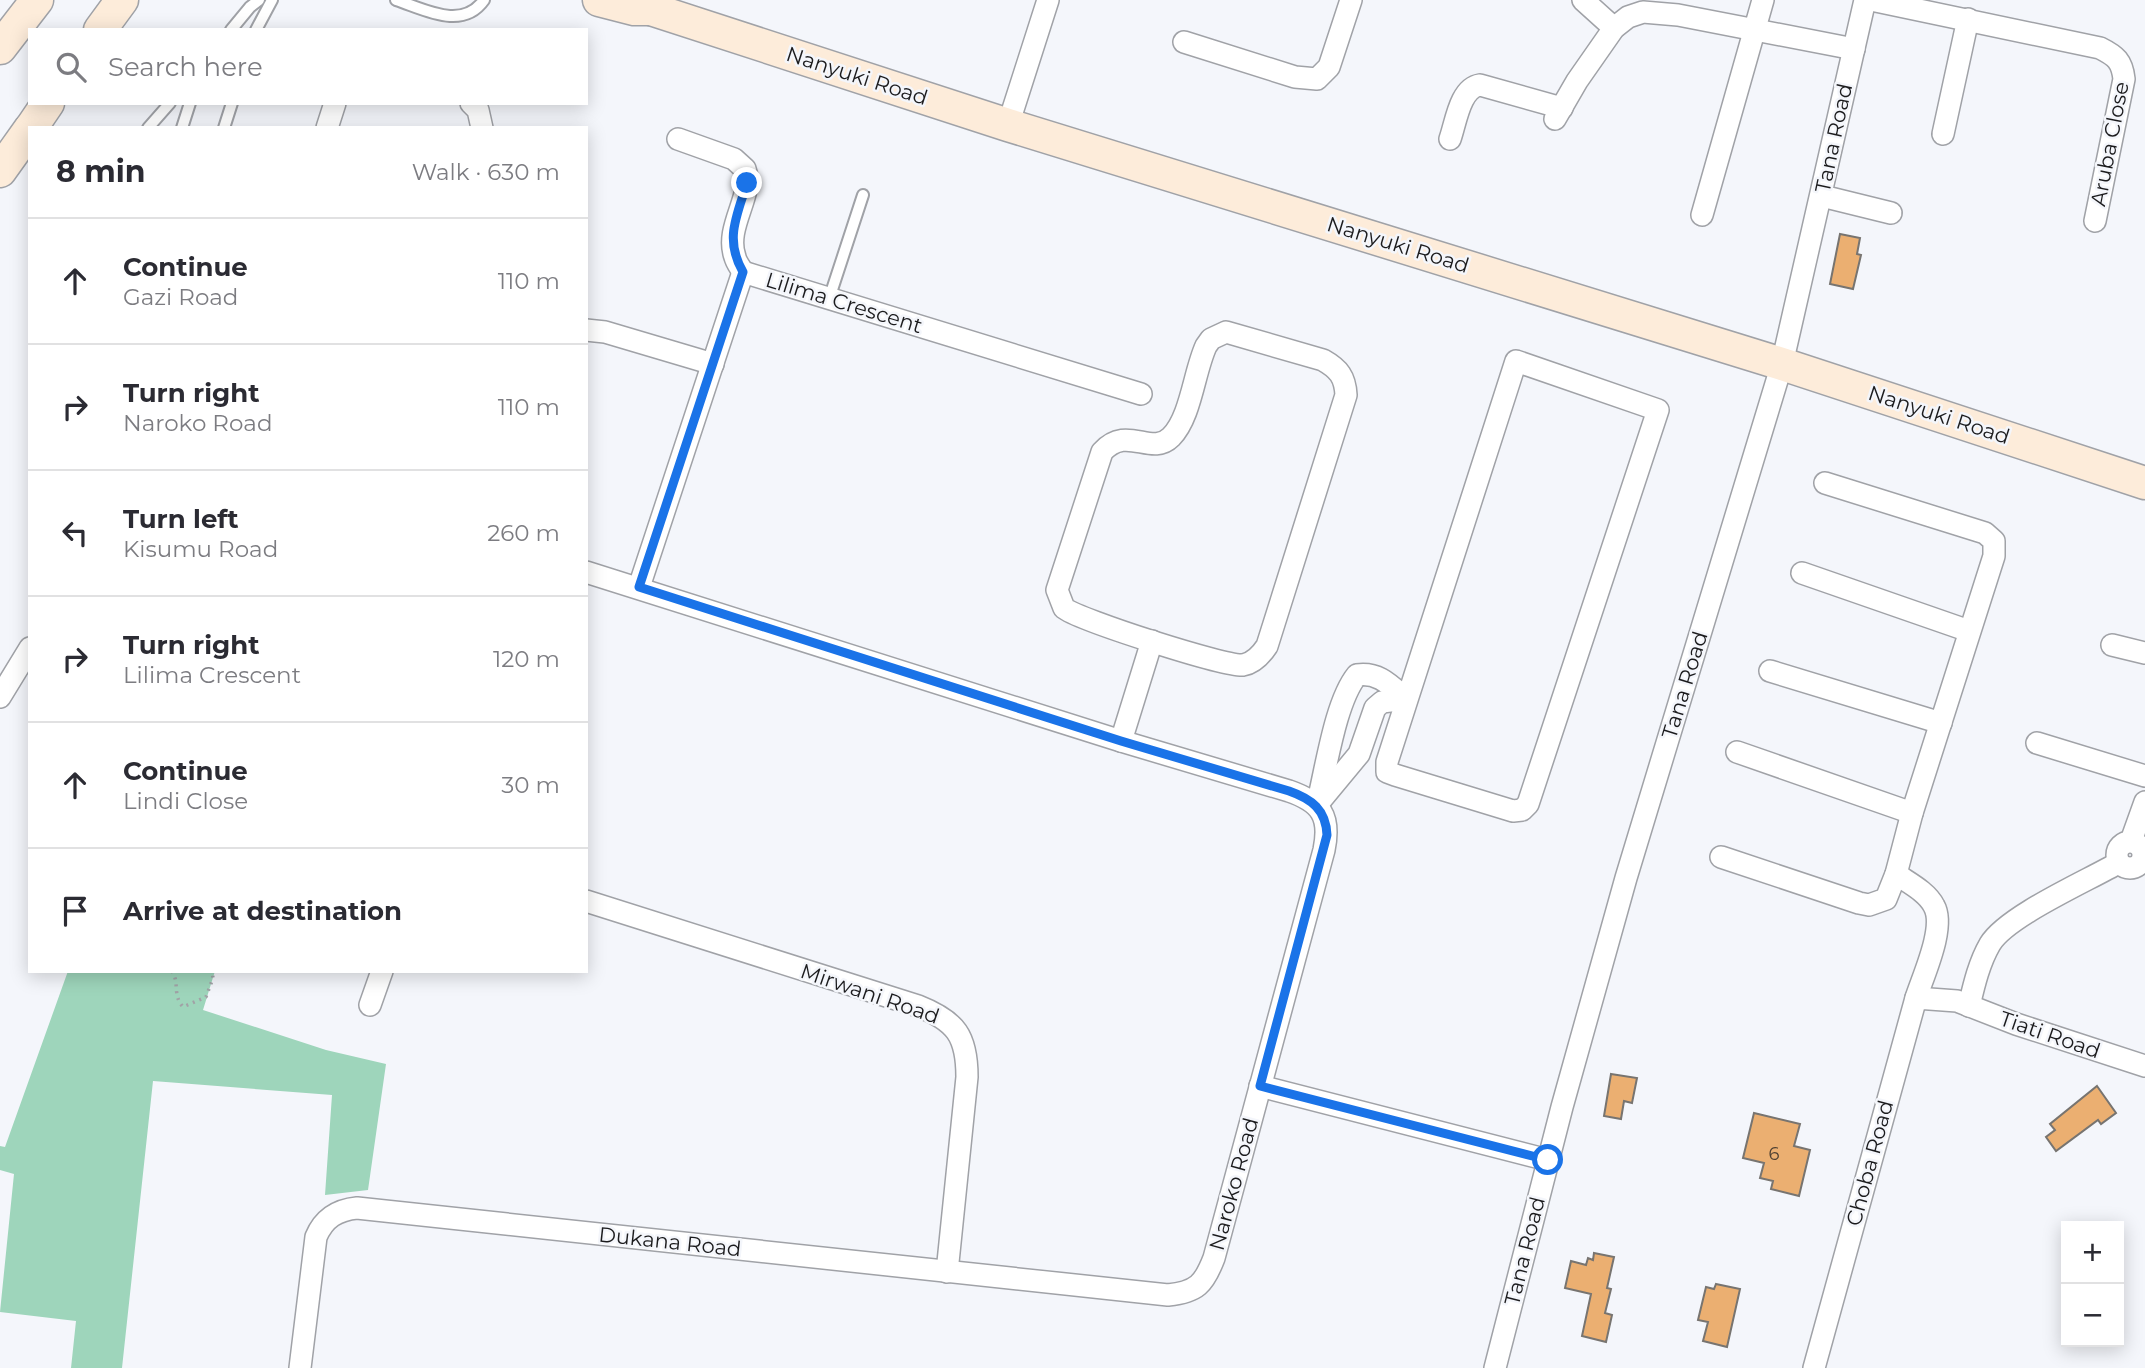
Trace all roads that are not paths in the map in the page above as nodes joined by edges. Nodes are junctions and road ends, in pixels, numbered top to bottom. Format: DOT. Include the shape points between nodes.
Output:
graph roads {
  1 [pos="29,0"];
  2 [pos="37,0"];
  3 [pos="259,0"];
  4 [pos="272,0"];
  5 [pos="396,0"];
  6 [pos="484,0"];
  7 [pos="599,0"];
  8 [pos="1048,0"];
  9 [pos="1352,0"];
  10 [pos="1583,0"];
  11 [pos="1763,0"];
  12 [pos="1864,0"];
  13 [pos="1871,0"];
  14 [pos="642,5"];
  15 [pos="1968,19"];
  16 [pos="233,28"];
  17 [pos="257,28"];
  18 [pos="1614,28"];
  19 [pos="1753,30"];
  20 [pos="1184,42"];
  21 [pos="0,47"];
  22 [pos="1854,49"];
  23 [pos="47,105"];
  24 [pos="168,105"];
  25 [pos="189,105"];
  26 [pos="231,105"];
  27 [pos="334,105"];
  28 [pos="473,105"];
  29 [pos="1008,125"];
  30 [pos="31,126"];
  31 [pos="150,126"];
  32 [pos="183,126"];
  33 [pos="225,126"];
  34 [pos="328,126"];
  35 [pos="482,126"];
  36 [pos="28,131"];
  37 [pos="1943,134"];
  38 [pos="678,139"];
  39 [pos="1450,139"];
  40 [pos="0,171"];
  41 [pos="863,195"];
  42 [pos="1822,195"];
  43 [pos="1891,212"];
  44 [pos="1702,215"];
  45 [pos="2095,221"];
  46 [pos="743,272"];
  47 [pos="829,299"];
  48 [pos="588,330"];
  49 [pos="713,364"];
  50 [pos="1782,364"];
  51 [pos="1142,394"];
  52 [pos="1825,483"];
  53 [pos="2145,483"];
  54 [pos="588,573"];
  55 [pos="1802,573"];
  56 [pos="639,587"];
  57 [pos="1969,631"];
  58 [pos="1152,641"];
  59 [pos="2112,645"];
  60 [pos="28,651"];
  61 [pos="2145,653"];
  62 [pos="1770,671"];
  63 [pos="0,697"];
  64 [pos="1406,699"];
  65 [pos="1941,723"];
  66 [pos="1121,741"];
  67 [pos="2037,743"];
  68 [pos="1737,752"];
  69 [pos="1329,756"];
  70 [pos="1353,762"];
  71 [pos="2145,776"];
  72 [pos="2145,802"];
  73 [pos="1317,806"];
  74 [pos="1912,813"];
  75 [pos="1721,857"];
  76 [pos="2134,867"];
  77 [pos="1896,874"];
  78 [pos="588,902"];
  79 [pos="381,973"];
  80 [pos="1916,998"];
  81 [pos="1963,1003"];
  82 [pos="370,1005"];
  83 [pos="2145,1066"];
  84 [pos="1260,1086"];
  85 [pos="1548,1160"];
  86 [pos="947,1272"];
  87 [pos="1168,1295"];
  88 [pos="300,1368"];
  89 [pos="1495,1368"];
  90 [pos="1814,1368"];
  1 -- 21 [label="street"];
  2 -- 21 [label="street"];
  3 -- 16 [label="lane"];
  4 -- 17 [label="lane"];
  5 -- 6 [label="lane" via="456,17 473,11"];
  7 -- 14 [label="street, Nanyuki Road" via="634,9"];
  8 -- 29 [label="street"];
  9 -- 20 [label="street" via="1329,67 1317,79 1295,77"];
  10 -- 18 [label="street"];
  11 -- 19 [label="street"];
  12 -- 22 [label="street, Tana Road"];
  13 -- 15 [label="street, Aruba Close"];
  14 -- 29 [label="street, Nanyuki Road"];
  15 -- 37 [label="street"];
  15 -- 45 [label="street, Aruba Close" via="2100,48 2123,63 2122,95"];
  18 -- 19 [label="street" via="1643,12"];
  18 -- 39 [label="street" via="1559,113 1473,86 1466,92"];
  19 -- 22 [label="street"];
  19 -- 44 [label="street"];
  22 -- 42 [label="street, Tana Road"];
  23 -- 30 [label="street"];
  24 -- 31 [label="lane"];
  25 -- 32 [label="lane"];
  26 -- 33 [label="lane"];
  27 -- 34 [label="street"];
  28 -- 35 [label="street"];
  29 -- 50 [label="street, Nanyuki Road"];
  36 -- 40 [label="street"];
  38 -- 46 [label="street" via="734,159 745,169 747,183 733,236 734,257"];
  41 -- 47 [label="lane"];
  42 -- 43 [label="street"];
  42 -- 50 [label="street, Tana Road"];
  46 -- 47 [label="street, Lilima Crescent"];
  46 -- 49 [label="street, Lilima Crescent"];
  47 -- 51 [label="street, Lilima Crescent"];
  48 -- 49 [label="street"];
  49 -- 56 [label="street, Lilima Crescent"];
  50 -- 53 [label="street, Nanyuki Road"];
  50 -- 85 [label="street, Tana Road" via="1626,878"];
  52 -- 57 [label="street" via="1990,535 1994,556"];
  54 -- 56 [label="street"];
  55 -- 57 [label="street"];
  56 -- 66 [label="street"];
  57 -- 65 [label="street"];
  58 -- 58 [label="street" via="1241,665 1259,657 1267,646 1345,404 1344,379 1335,366 1237,334 1217,335 1201,357 1182,419 1172,436 1154,444 1124,439 1102,452 1059,579 1060,600 1077,616"];
  58 -- 66 [label="street"];
  59 -- 61 [label="street"];
  60 -- 63 [label="street"];
  62 -- 65 [label="street"];
  64 -- 64 [label="street" via="1516,362 1658,410 1528,804 1513,811 1387,772"];
  64 -- 69 [label="street" via="1379,676 1357,675 1349,685"];
  64 -- 70 [label="street" via="1382,702 1376,708"];
  65 -- 74 [label="street"];
  66 -- 73 [label="street" via="1289,791"];
  67 -- 71 [label="street"];
  68 -- 74 [label="street"];
  69 -- 70 [label="lane"];
  69 -- 73 [label="street"];
  70 -- 73 [label="street"];
  72 -- 76 [label="street" via="2131,841 2117,851"];
  73 -- 84 [label="street, Naroko Road" via="1325,821 1325,843"];
  74 -- 77 [label="street"];
  75 -- 77 [label="street" via="1869,905 1886,899"];
  76 -- 81 [label="street" via="2020,917 1997,935"];
  77 -- 80 [label="street, Choba Road" via="1922,892 1938,915"];
  78 -- 86 [label="street, Mirwani Road" via="918,1006 941,1015 954,1027 967,1054 967,1077"];
  79 -- 82 [label="street"];
  80 -- 81 [label="street"];
  80 -- 90 [label="street, Choba Road"];
  81 -- 83 [label="street, Tiati Road"];
  84 -- 85 [label="street"];
  84 -- 87 [label="street, Naroko Road" via="1208,1272 1195,1288"];
  85 -- 89 [label="street, Tana Road"];
  86 -- 87 [label="street, Dukana Road"];
  86 -- 88 [label="street, Dukana Road" via="347,1209 329,1217 316,1237"];
}
